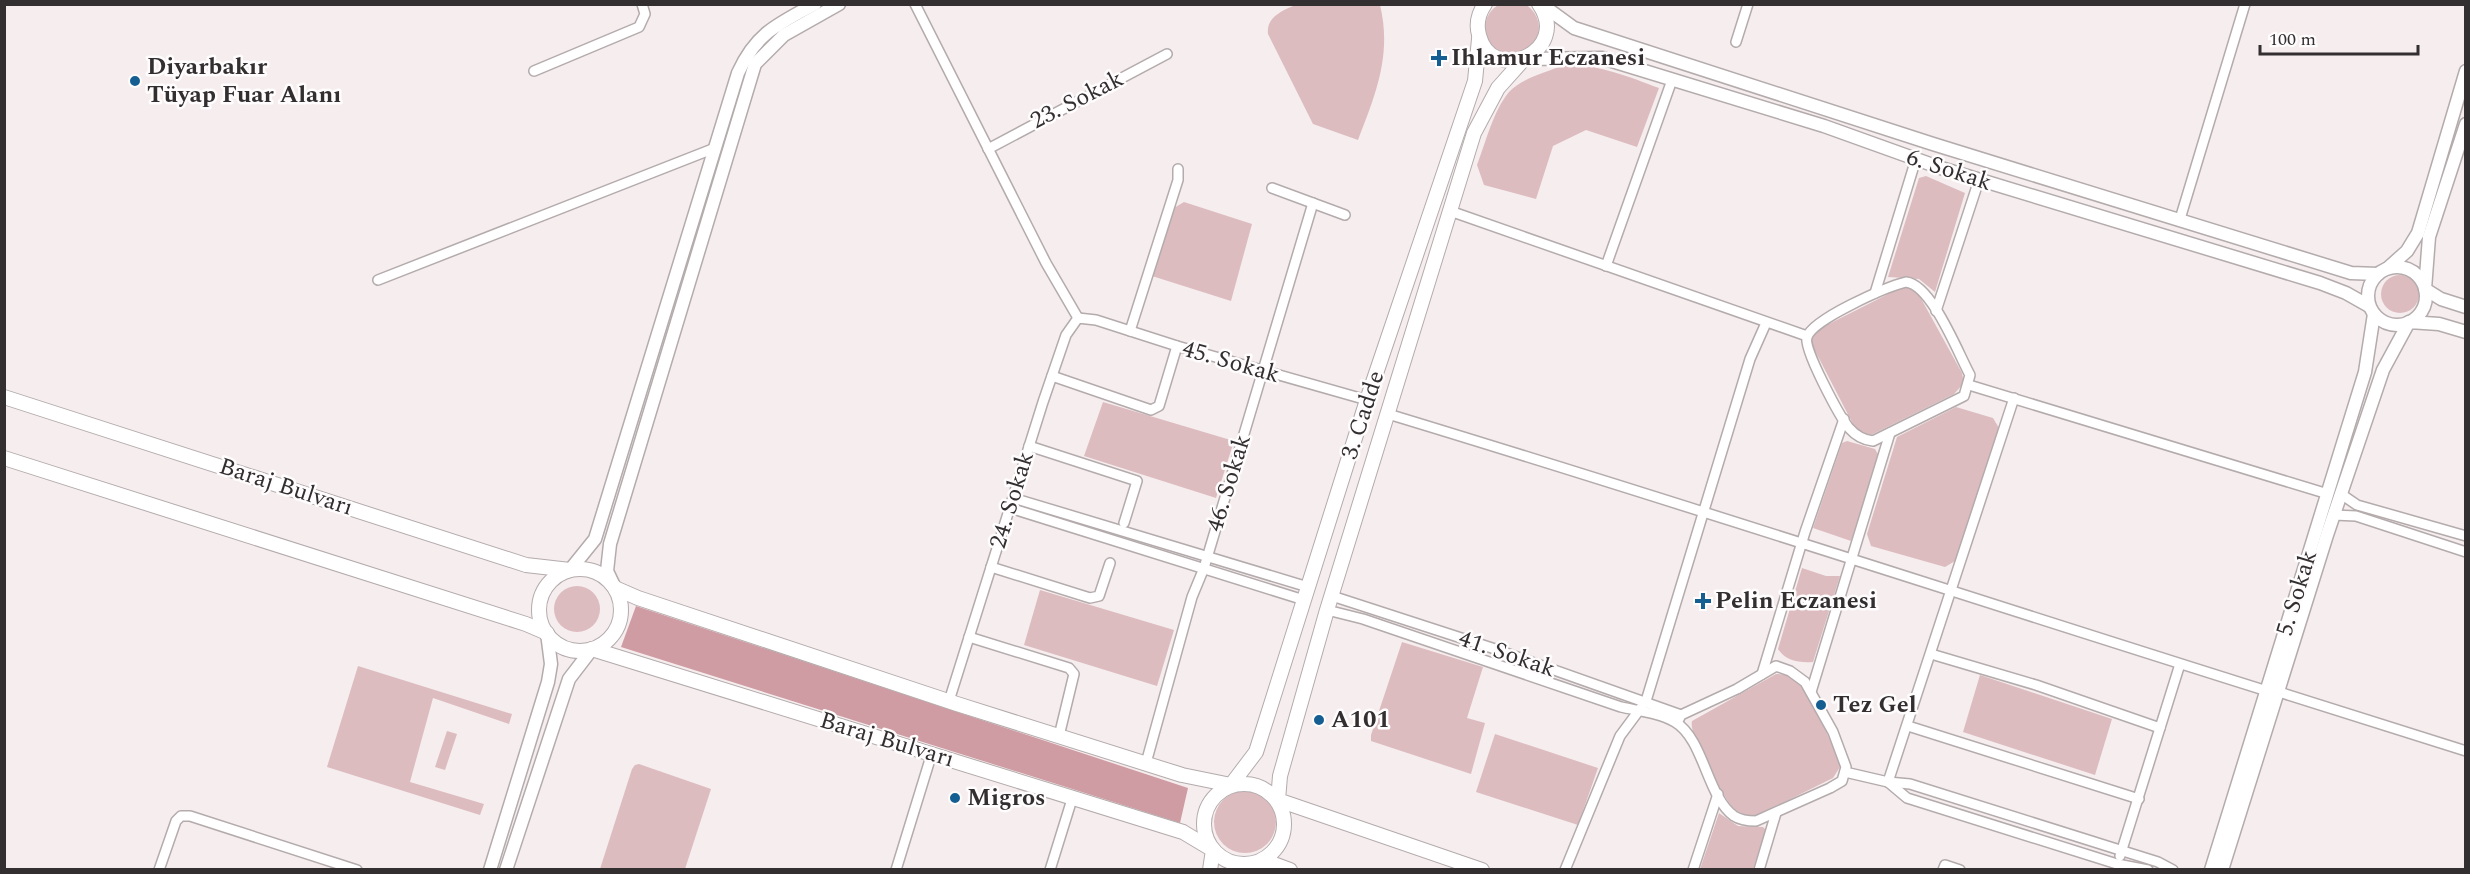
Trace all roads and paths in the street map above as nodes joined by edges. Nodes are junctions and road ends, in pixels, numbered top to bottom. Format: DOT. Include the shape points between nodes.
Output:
graph roads {
  1 [pos="642,4"];
  2 [pos="815,4"];
  3 [pos="839,4"];
  4 [pos="915,4"];
  5 [pos="1540,4"];
  6 [pos="1748,4"];
  7 [pos="2245,4"];
  8 [pos="1480,9"];
  9 [pos="1479,39"];
  10 [pos="1736,42"];
  11 [pos="1167,54"];
  12 [pos="1524,59"];
  13 [pos="534,71"];
  14 [pos="2466,71"];
  15 [pos="1672,80"];
  16 [pos="2466,124"];
  17 [pos="715,148"];
  18 [pos="988,149"];
  19 [pos="1916,159"];
  20 [pos="1178,169"];
  21 [pos="1979,180"];
  22 [pos="1272,188"];
  23 [pos="1313,203"];
  24 [pos="1449,211"];
  25 [pos="1345,215"];
  26 [pos="2180,219"];
  27 [pos="1606,266"];
  28 [pos="2383,271"];
  29 [pos="378,280"];
  30 [pos="2425,290"];
  31 [pos="1875,293"];
  32 [pos="2466,307"];
  33 [pos="2371,310"];
  34 [pos="1936,311"];
  35 [pos="1078,318"];
  36 [pos="2409,322"];
  37 [pos="1766,323"];
  38 [pos="1130,331"];
  39 [pos="2466,332"];
  40 [pos="1807,336"];
  41 [pos="1177,346"];
  42 [pos="1263,372"];
  43 [pos="1052,376"];
  44 [pos="1969,385"];
  45 [pos="4,397"];
  46 [pos="2014,398"];
  47 [pos="1367,400"];
  48 [pos="1388,414"];
  49 [pos="1844,419"];
  50 [pos="1890,433"];
  51 [pos="1029,446"];
  52 [pos="4,458"];
  53 [pos="2328,494"];
  54 [pos="2341,494"];
  55 [pos="1013,498"];
  56 [pos="1010,508"];
  57 [pos="1706,510"];
  58 [pos="2334,515"];
  59 [pos="1124,523"];
  60 [pos="2466,536"];
  61 [pos="1801,544"];
  62 [pos="2466,552"];
  63 [pos="1207,556"];
  64 [pos="1852,561"];
  65 [pos="1110,563"];
  66 [pos="991,567"];
  67 [pos="1204,568"];
  68 [pos="570,570"];
  69 [pos="615,588"];
  70 [pos="1950,592"];
  71 [pos="1306,593"];
  72 [pos="2303,593"];
  73 [pos="1332,596"];
  74 [pos="1327,610"];
  75 [pos="547,633"];
  76 [pos="969,637"];
  77 [pos="592,649"];
  78 [pos="1931,654"];
  79 [pos="2180,664"];
  80 [pos="1762,674"];
  81 [pos="1811,692"];
  82 [pos="2273,692"];
  83 [pos="949,701"];
  84 [pos="1646,701"];
  85 [pos="1636,710"];
  86 [pos="1679,719"];
  87 [pos="1908,726"];
  88 [pos="2160,728"];
  89 [pos="1059,736"];
  90 [pos="2466,751"];
  91 [pos="932,753"];
  92 [pos="1146,763"];
  93 [pos="1845,772"];
  94 [pos="1888,782"];
  95 [pos="1232,785"];
  96 [pos="1718,794"];
  97 [pos="1072,796"];
  98 [pos="2139,798"];
  99 [pos="1278,800"];
  100 [pos="1776,813"];
  101 [pos="1213,850"];
  102 [pos="2121,851"];
  103 [pos="1259,865"];
  104 [pos="2116,867"];
  105 [pos="159,870"];
  106 [pos="357,870"];
  107 [pos="490,870"];
  108 [pos="506,870"];
  109 [pos="896,870"];
  110 [pos="1050,870"];
  111 [pos="1210,870"];
  112 [pos="1290,870"];
  113 [pos="1482,870"];
  114 [pos="1565,870"];
  115 [pos="1693,870"];
  116 [pos="1759,870"];
  117 [pos="1943,870"];
  118 [pos="1960,870"];
  119 [pos="2148,870"];
  120 [pos="2173,870"];
  121 [pos="2211,870"];
  122 [pos="2222,870"];
  1 -- 13 [label="street" via="645,14 639,27"];
  2 -- 17 [label="street" via="785,20 749,49"];
  3 -- 69 [label="street" via="784,34 755,64 610,544 607,571"];
  4 -- 18 [label="street"];
  5 -- 12 [label="main road, 3. Cadde" via="1545,16 1545,36 1540,46"];
  5 -- 26 [label="street, 6. Sokak" via="1574,28"];
  6 -- 10 [label="street"];
  7 -- 26 [label="street"];
  8 -- 9 [label="main road, 3. Cadde"];
  9 -- 12 [label="main road" via="1492,55 1503,60"];
  9 -- 47 [label="main road, 3. Cadde" via="1475,81"];
  11 -- 18 [label="street, 23. Sokak"];
  12 -- 15 [label="street, 6. Sokak" via="1602,58"];
  12 -- 24 [label="main road, 3. Cadde" via="1498,88 1485,110"];
  14 -- 28 [label="street" via="2418,233 2407,251"];
  15 -- 19 [label="street, 6. Sokak" via="1824,126"];
  15 -- 27 [label="street"];
  16 -- 30 [label="street" via="2429,237"];
  17 -- 29 [label="street"];
  17 -- 68 [label="street" via="595,539"];
  18 -- 35 [label="street"];
  19 -- 21 [label="street, 6. Sokak"];
  19 -- 31 [label="street"];
  20 -- 38 [label="street" via="1178,180"];
  21 -- 33 [label="street, 6. Sokak" via="2320,283 2346,292"];
  21 -- 34 [label="street"];
  22 -- 23 [label="street"];
  23 -- 25 [label="street"];
  23 -- 42 [label="street, 46. Sokak"];
  24 -- 27 [label="street"];
  24 -- 48 [label="main road, 3. Cadde"];
  26 -- 28 [label="street, 6. Sokak" via="2351,273"];
  27 -- 37 [label="street"];
  28 -- 30 [label="street" via="2397,266 2415,273"];
  28 -- 33 [label="street" via="2368,287"];
  30 -- 32 [label="street"];
  30 -- 36 [label="street" via="2423,309"];
  31 -- 34 [label="street" via="1913,283"];
  31 -- 40 [label="street" via="1815,326"];
  33 -- 36 [label="street" via="2390,324"];
  33 -- 53 [label="street, 5. Sokak" via="2365,372"];
  34 -- 44 [label="street" via="1970,375"];
  35 -- 38 [label="street, 45. Sokak"];
  35 -- 43 [label="street, 24. Sokak" via="1066,335"];
  36 -- 39 [label="street" via="2439,324"];
  36 -- 54 [label="street, 5. Sokak" via="2383,370"];
  37 -- 40 [label="street"];
  37 -- 57 [label="street" via="1750,359"];
  38 -- 41 [label="street, 45. Sokak"];
  40 -- 49 [label="street" via="1805,345"];
  41 -- 42 [label="street, 45. Sokak"];
  41 -- 43 [label="street" via="1158,406 1151,410"];
  42 -- 47 [label="street, 45. Sokak"];
  42 -- 63 [label="street, 46. Sokak"];
  43 -- 51 [label="street, 24. Sokak"];
  44 -- 46 [label="street"];
  44 -- 50 [label="street" via="1964,396"];
  45 -- 68 [label="main road, Baraj Bulvarı" via="526,564"];
  46 -- 53 [label="street"];
  46 -- 70 [label="street"];
  47 -- 71 [label="main road, 3. Cadde"];
  48 -- 57 [label="street"];
  48 -- 73 [label="main road, 3. Cadde"];
  49 -- 50 [label="street" via="1862,439 1873,441"];
  49 -- 61 [label="street"];
  50 -- 64 [label="street"];
  51 -- 55 [label="street, 24. Sokak"];
  51 -- 59 [label="street" via="1137,481"];
  52 -- 75 [label="main road" via="375,574"];
  53 -- 72 [label="street, 5. Sokak"];
  54 -- 58 [label="street, 5. Sokak"];
  54 -- 60 [label="street" via="2357,505"];
  55 -- 56 [label="street, 24. Sokak"];
  55 -- 63 [label="street"];
  56 -- 66 [label="street, 24. Sokak"];
  56 -- 67 [label="street"];
  57 -- 61 [label="street"];
  57 -- 84 [label="street"];
  58 -- 62 [label="street" via="2356,516"];
  58 -- 72 [label="street, 5. Sokak"];
  61 -- 64 [label="street"];
  61 -- 80 [label="street"];
  63 -- 67 [label="street, 46. Sokak"];
  63 -- 71 [label="street"];
  64 -- 70 [label="street"];
  64 -- 81 [label="street"];
  65 -- 66 [label="street" via="1099,596 1090,598"];
  66 -- 76 [label="street, 24. Sokak"];
  67 -- 71 [label="street"];
  67 -- 92 [label="street, 46. Sokak" via="1192,597"];
  68 -- 69 [label="main road" via="596,572"];
  68 -- 75 [label="main road" via="553,580 542,596 539,609"];
  69 -- 77 [label="main road" via="620,600 618,624 612,635"];
  69 -- 83 [label="main road"];
  70 -- 78 [label="street"];
  70 -- 79 [label="street"];
  71 -- 95 [label="main road, 3. Cadde" via="1256,752"];
  72 -- 82 [label="street, 5. Sokak"];
  73 -- 74 [label="main road, 3. Cadde"];
  73 -- 84 [label="street, 41. Sokak"];
  74 -- 85 [label="street, 41. Sokak"];
  74 -- 99 [label="main road, 3. Cadde" via="1280,776"];
  75 -- 77 [label="main road" via="567,648"];
  75 -- 107 [label="street" via="551,664 548,682"];
  76 -- 83 [label="street, 24. Sokak"];
  76 -- 89 [label="street" via="1069,668 1074,674"];
  77 -- 91 [label="main road, Baraj Bulvarı"];
  77 -- 108 [label="street" via="577,666 562,696"];
  78 -- 87 [label="street"];
  78 -- 88 [label="street"];
  79 -- 82 [label="street"];
  79 -- 88 [label="street"];
  80 -- 81 [label="street" via="1776,666 1790,670"];
  80 -- 86 [label="street"];
  81 -- 93 [label="street" via="1833,732"];
  82 -- 90 [label="street"];
  82 -- 121 [label="street, 5. Sokak"];
  82 -- 122 [label="street, 5. Sokak"];
  83 -- 89 [label="main road"];
  84 -- 85 [label="street"];
  84 -- 86 [label="street, 41. Sokak"];
  85 -- 86 [label="street, 41. Sokak"];
  85 -- 114 [label="street" via="1620,736"];
  86 -- 96 [label="street"];
  87 -- 94 [label="street"];
  87 -- 98 [label="street"];
  88 -- 98 [label="street"];
  89 -- 92 [label="main road"];
  91 -- 97 [label="main road, Baraj Bulvarı"];
  91 -- 109 [label="street"];
  92 -- 95 [label="main road"];
  93 -- 94 [label="street"];
  93 -- 100 [label="street" via="1842,781"];
  94 -- 102 [label="street" via="1910,783"];
  94 -- 104 [label="street" via="1906,798"];
  95 -- 99 [label="main road" via="1257,785"];
  95 -- 101 [label="main road" via="1211,801 1205,813 1206,839"];
  96 -- 100 [label="street" via="1733,816 1743,820 1756,821"];
  96 -- 115 [label="street"];
  97 -- 101 [label="main road, Baraj Bulvarı" via="1183,832"];
  97 -- 110 [label="street"];
  98 -- 102 [label="street"];
  99 -- 103 [label="main road" via="1284,813 1283,833 1274,852"];
  99 -- 113 [label="main road"];
  100 -- 116 [label="street"];
  101 -- 103 [label="main road" via="1236,864"];
  101 -- 111 [label="main road"];
  102 -- 104 [label="street"];
  102 -- 120 [label="street"];
  103 -- 112 [label="main road"];
  104 -- 119 [label="street"];
  105 -- 106 [label="street" via="176,820 190,816"];
  117 -- 118 [label="street" via="1945,865"];
}
